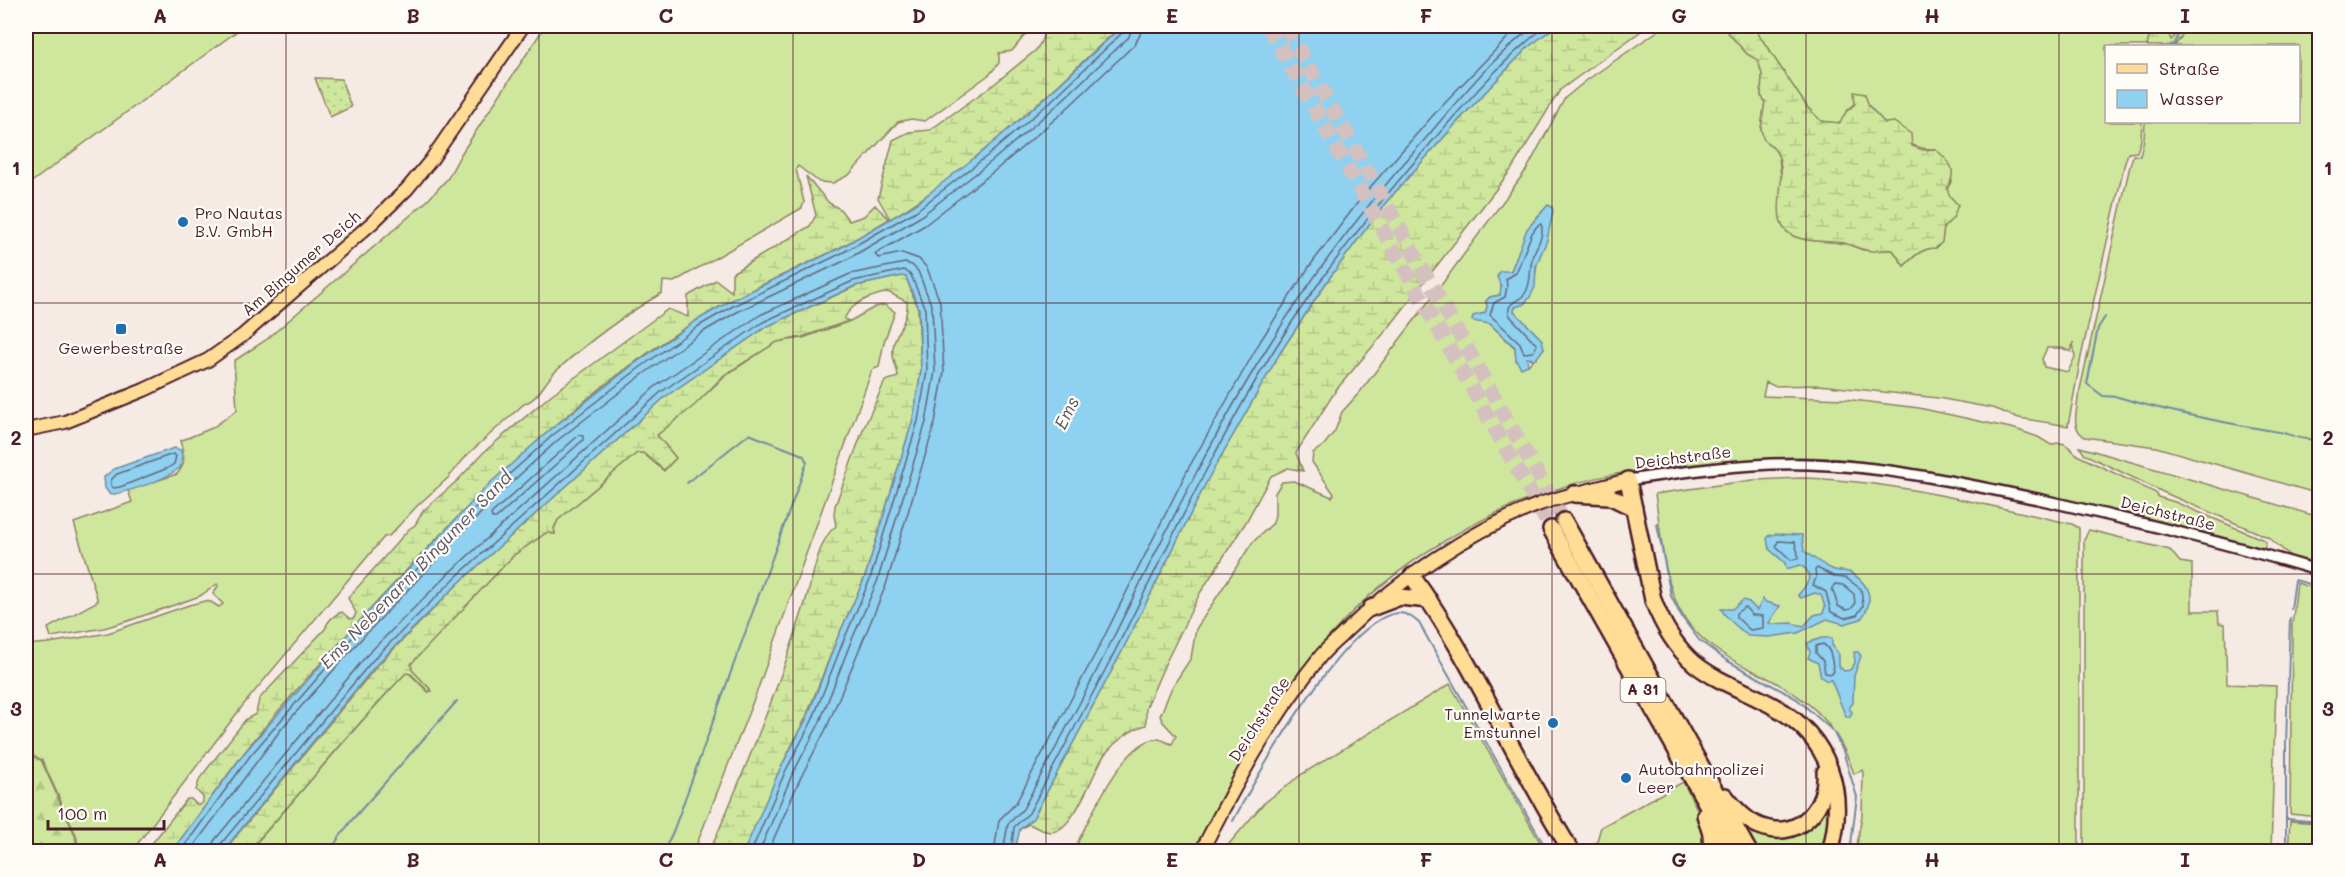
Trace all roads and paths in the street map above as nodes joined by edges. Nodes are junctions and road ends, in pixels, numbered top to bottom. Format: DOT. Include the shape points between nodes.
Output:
graph roads {
  1 [pos="523,26"];
  2 [pos="26,430"];
  3 [pos="1628,480"];
  4 [pos="1574,494"];
  5 [pos="1634,508"];
  6 [pos="2319,572"];
  7 [pos="1412,576"];
  8 [pos="1429,600"];
  9 [pos="1371,608"];
  10 [pos="1691,748"];
  11 [pos="1819,749"];
  12 [pos="1700,792"];
  13 [pos="1201,852"];
  14 [pos="1572,852"];
  15 [pos="1712,852"];
  16 [pos="1734,852"];
  17 [pos="1749,852"];
  18 [pos="1830,852"];
  1 -- 2 [label="main road, Am Bingumer Deich" via="407,189 243,336 208,360 155,386 65,422"];
  3 -- 4 [label="main road, Deichstraße"];
  3 -- 5 [label="highway"];
  3 -- 6 [label="street, Deichstraße" via="1763,464 1869,468 2090,511 2246,549"];
  4 -- 5 [label="highway" via="1609,496"];
  4 -- 7 [label="main road, Deichstraße" via="1500,521"];
  5 -- 11 [label="highway" via="1653,600 1674,641 1712,676 1794,718"];
  7 -- 8 [label="highway"];
  7 -- 9 [label="main road, Deichstraße"];
  8 -- 9 [label="highway" via="1400,597"];
  8 -- 14 [label="highway"];
  9 -- 13 [label="main road, Deichstraße" via="1320,657 1277,717"];
  10 -- 11 [label="highway" via="1702,757 1733,807 1756,825 1774,830 1808,819 1820,804 1826,778"];
  10 -- 12 [label="highway, A 31" via="1558,525"];
  10 -- 17 [label="highway, A 31"];
  11 -- 18 [label="highway" via="1829,765 1837,792 1838,815"];
  12 -- 15 [label="highway" via="1702,810 1712,834"];
  12 -- 16 [label="highway, A 31"];
}
